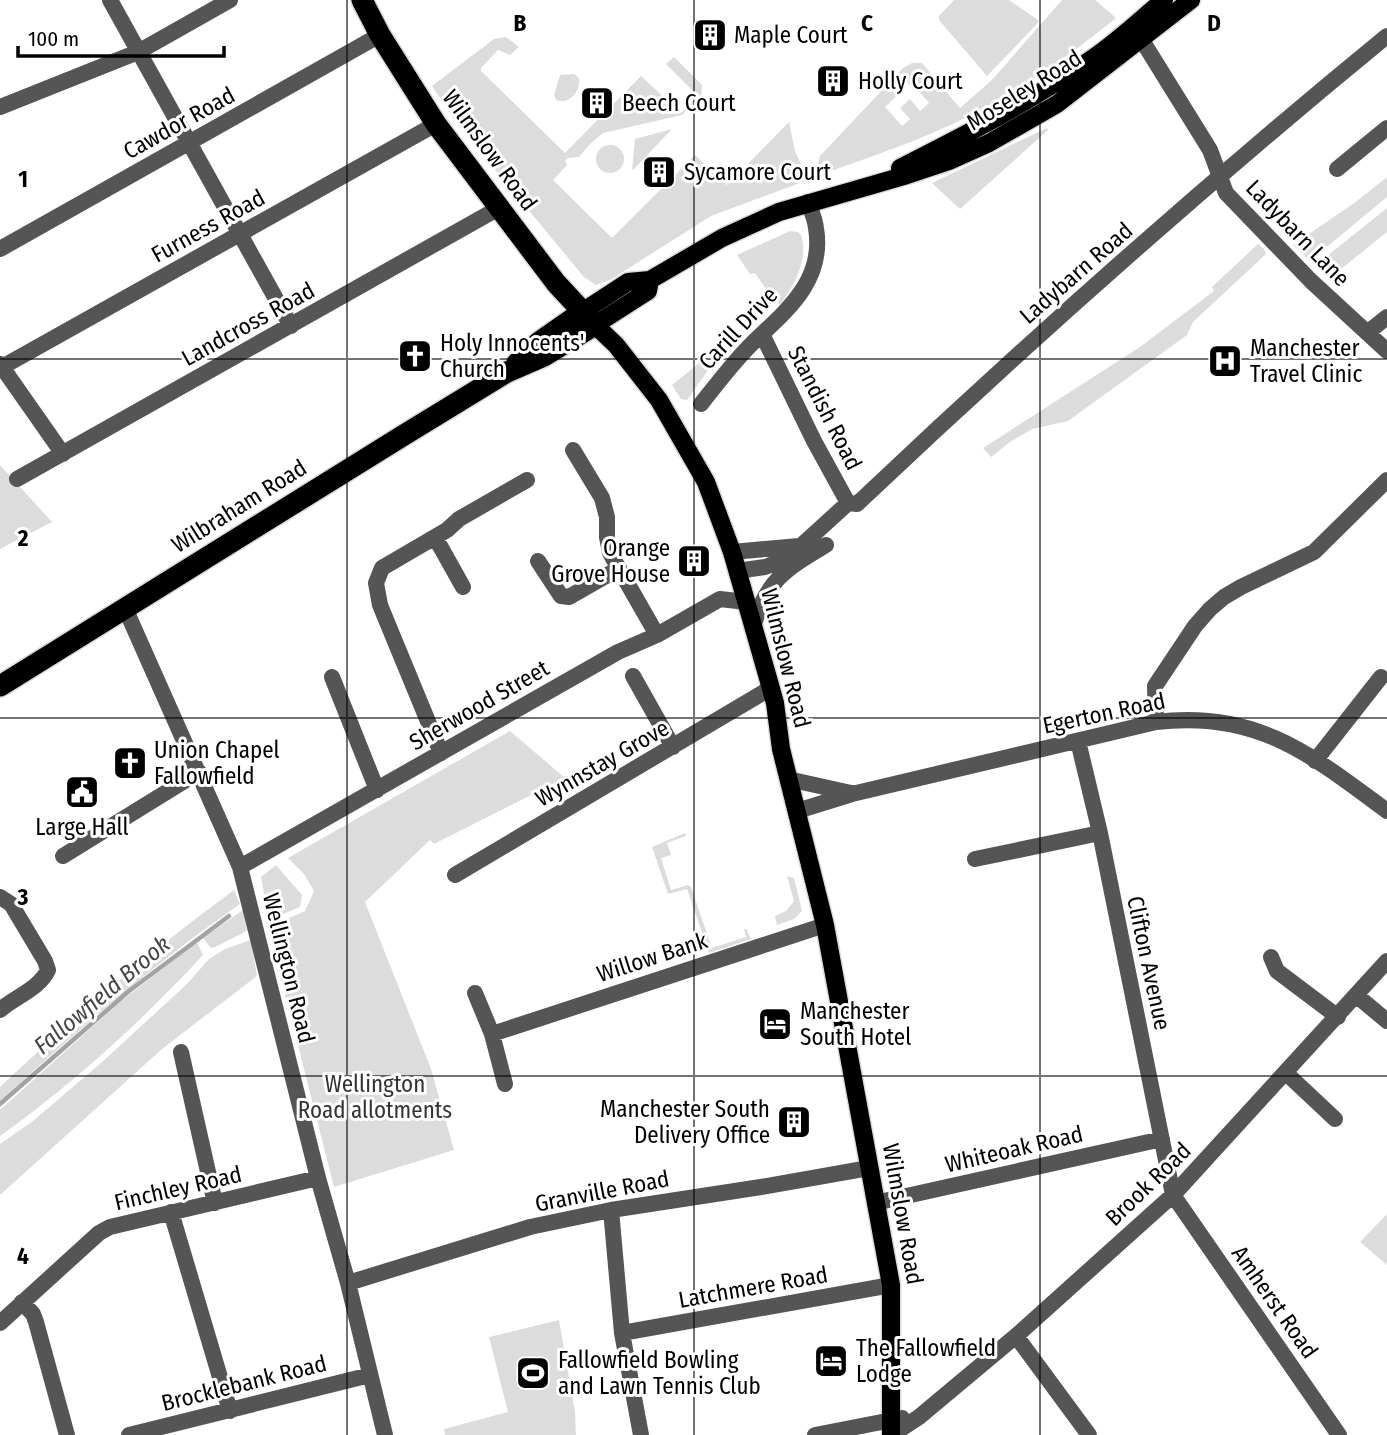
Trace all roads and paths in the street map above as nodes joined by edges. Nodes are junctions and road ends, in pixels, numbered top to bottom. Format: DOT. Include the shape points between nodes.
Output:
graph roads {
  1 [pos="110,0"];
  2 [pos="230,0"];
  3 [pos="362,0"];
  4 [pos="1164,0"];
  5 [pos="1191,0"];
  6 [pos="1137,32"];
  7 [pos="380,34"];
  8 [pos="1387,36"];
  9 [pos="138,52"];
  10 [pos="0,107"];
  11 [pos="436,124"];
  12 [pos="1387,128"];
  13 [pos="190,144"];
  14 [pos="1337,169"];
  15 [pos="1220,177"];
  16 [pos="808,202"];
  17 [pos="499,208"];
  18 [pos="240,234"];
  19 [pos="0,248"];
  20 [pos="1387,317"];
  21 [pos="588,318"];
  22 [pos="291,326"];
  23 [pos="1367,333"];
  24 [pos="762,334"];
  25 [pos="1387,351"];
  26 [pos="1,366"];
  27 [pos="701,404"];
  28 [pos="573,450"];
  29 [pos="63,454"];
  30 [pos="17,479"];
  31 [pos="527,480"];
  32 [pos="1387,480"];
  33 [pos="848,503"];
  34 [pos="435,537"];
  35 [pos="802,545"];
  36 [pos="826,545"];
  37 [pos="732,552"];
  38 [pos="538,561"];
  39 [pos="618,569"];
  40 [pos="737,571"];
  41 [pos="463,587"];
  42 [pos="746,602"];
  43 [pos="125,608"];
  44 [pos="754,624"];
  45 [pos="657,635"];
  46 [pos="633,676"];
  47 [pos="332,677"];
  48 [pos="1381,677"];
  49 [pos="0,686"];
  50 [pos="771,688"];
  51 [pos="1156,722"];
  52 [pos="1078,741"];
  53 [pos="673,747"];
  54 [pos="441,753"];
  55 [pos="1315,761"];
  56 [pos="199,772"];
  57 [pos="788,779"];
  58 [pos="377,790"];
  59 [pos="852,794"];
  60 [pos="797,811"];
  61 [pos="1387,811"];
  62 [pos="1100,832"];
  63 [pos="983,839"];
  64 [pos="63,856"];
  65 [pos="240,867"];
  66 [pos="455,876"];
  67 [pos="0,897"];
  68 [pos="825,925"];
  69 [pos="1271,957"];
  70 [pos="1387,961"];
  71 [pos="475,993"];
  72 [pos="1357,996"];
  73 [pos="0,1010"];
  74 [pos="1338,1017"];
  75 [pos="1387,1021"];
  76 [pos="492,1034"];
  77 [pos="181,1052"];
  78 [pos="1286,1073"];
  79 [pos="505,1084"];
  80 [pos="1335,1119"];
  81 [pos="1162,1139"];
  82 [pos="869,1167"];
  83 [pos="318,1178"];
  84 [pos="1173,1195"];
  85 [pos="215,1203"];
  86 [pos="875,1203"];
  87 [pos="611,1210"];
  88 [pos="171,1212"];
  89 [pos="348,1283"];
  90 [pos="891,1286"];
  91 [pos="22,1302"];
  92 [pos="0,1323"];
  93 [pos="622,1333"];
  94 [pos="1016,1336"];
  95 [pos="370,1375"];
  96 [pos="230,1411"];
  97 [pos="891,1430"];
  98 [pos="67,1435"];
  99 [pos="129,1435"];
  100 [pos="385,1435"];
  101 [pos="641,1435"];
  102 [pos="815,1435"];
  103 [pos="1089,1435"];
  104 [pos="1339,1435"];
  1 -- 9 [label="street"];
  2 -- 9 [label="street"];
  3 -- 7 [label="highway, Wilmslow Road"];
  4 -- 6 [label="main road, Moseley Road"];
  5 -- 6 [label="main road, Moseley Road"];
  6 -- 15 [label="street, Ladybarn Lane" via="1209,150"];
  6 -- 16 [label="main road, Moseley Road" via="994,121 863,187"];
  7 -- 11 [label="highway, Wilmslow Road"];
  7 -- 13 [label="street, Cawdor Road"];
  8 -- 15 [label="street, Ladybarn Road"];
  9 -- 10 [label="street"];
  9 -- 13 [label="street"];
  11 -- 17 [label="highway, Wilmslow Road"];
  11 -- 18 [label="street, Furness Road"];
  12 -- 14 [label="street"];
  13 -- 18 [label="street"];
  13 -- 19 [label="street, Cawdor Road"];
  15 -- 23 [label="street, Ladybarn Lane" via="1226,193"];
  15 -- 33 [label="street, Ladybarn Road" via="1033,341 858,504"];
  16 -- 21 [label="main road, Moseley Road" via="722,238 650,280 648,290"];
  16 -- 24 [label="street, Carill Drive" via="817,228 813,268 798,299"];
  17 -- 21 [label="highway, Wilmslow Road"];
  17 -- 22 [label="street, Landcross Road"];
  18 -- 22 [label="street"];
  18 -- 26 [label="street, Furness Road"];
  20 -- 23 [label="street"];
  21 -- 37 [label="main road, Wilmslow Road" via="616,345 677,429 706,482"];
  21 -- 43 [label="highway, Wilbraham Road" via="539,342 508,372"];
  22 -- 29 [label="street, Landcross Road"];
  23 -- 25 [label="street, Ladybarn Lane"];
  24 -- 27 [label="street, Carill Drive"];
  24 -- 33 [label="street, Standish Road"];
  26 -- 29 [label="street"];
  28 -- 39 [label="street" via="602,498 610,553"];
  29 -- 30 [label="street, Landcross Road"];
  31 -- 34 [label="street"];
  32 -- 51 [label="street" via="1314,552 1241,587 1210,609 1155,686"];
  33 -- 35 [label="street, Ladybarn Road"];
  34 -- 41 [label="street"];
  34 -- 54 [label="street" via="382,568 376,594"];
  35 -- 36 [label="street"];
  35 -- 37 [label="street"];
  36 -- 40 [label="street" via="765,567"];
  36 -- 44 [label="street" via="773,582 760,601"];
  37 -- 40 [label="main road, Wilmslow Road"];
  38 -- 39 [label="street" via="561,596 569,597"];
  39 -- 45 [label="street"];
  40 -- 42 [label="main road, Wilmslow Road"];
  42 -- 44 [label="main road, Wilmslow Road"];
  42 -- 45 [label="street, Sherwood Street" via="720,599"];
  43 -- 49 [label="highway, Wilbraham Road"];
  43 -- 56 [label="street, Wellington Road"];
  44 -- 50 [label="main road, Wilmslow Road"];
  45 -- 54 [label="street, Sherwood Street" via="618,652"];
  46 -- 53 [label="street"];
  47 -- 58 [label="street"];
  48 -- 55 [label="street"];
  50 -- 53 [label="street, Wynnstay Grove"];
  50 -- 57 [label="main road, Wilmslow Road"];
  51 -- 52 [label="street, Egerton Road"];
  51 -- 55 [label="street, Egerton Road" via="1229,722 1266,733"];
  52 -- 59 [label="street, Egerton Road"];
  52 -- 62 [label="street, Clifton Avenue"];
  53 -- 66 [label="street, Wynnstay Grove"];
  54 -- 58 [label="street, Sherwood Street"];
  55 -- 61 [label="street, Egerton Road"];
  56 -- 64 [label="street"];
  56 -- 65 [label="street, Wellington Road"];
  57 -- 59 [label="street, Egerton Road"];
  57 -- 60 [label="main road, Wilmslow Road"];
  58 -- 65 [label="street, Sherwood Street"];
  59 -- 60 [label="street, Egerton Road"];
  60 -- 68 [label="main road, Wilmslow Road"];
  62 -- 63 [label="street" via="981,858"];
  62 -- 81 [label="street, Clifton Avenue"];
  65 -- 83 [label="street, Wellington Road"];
  67 -- 73 [label="street" via="11,904 48,970 44,979"];
  68 -- 76 [label="street, Willow Bank"];
  68 -- 82 [label="main road, Wilmslow Road"];
  69 -- 74 [label="street" via="1277,971"];
  70 -- 72 [label="street, Brook Road"];
  71 -- 76 [label="street"];
  72 -- 74 [label="street, Brook Road"];
  72 -- 75 [label="street"];
  74 -- 78 [label="street, Brook Road"];
  76 -- 79 [label="street"];
  77 -- 85 [label="street"];
  78 -- 80 [label="street"];
  78 -- 84 [label="street, Brook Road"];
  81 -- 84 [label="street, Clifton Avenue"];
  81 -- 86 [label="street, Whiteoak Road"];
  82 -- 86 [label="main road, Wilmslow Road"];
  82 -- 87 [label="street, Granville Road"];
  83 -- 85 [label="street, Finchley Road"];
  83 -- 89 [label="street, Wellington Road"];
  84 -- 94 [label="street, Brook Road"];
  84 -- 104 [label="street, Amherst Road"];
  85 -- 88 [label="street, Finchley Road"];
  86 -- 90 [label="main road, Wilmslow Road"];
  87 -- 89 [label="street, Granville Road" via="530,1227"];
  87 -- 93 [label="street"];
  88 -- 91 [label="street, Finchley Road" via="99,1233"];
  88 -- 96 [label="street"];
  89 -- 95 [label="street, Wellington Road"];
  90 -- 93 [label="street, Latchmere Road"];
  90 -- 97 [label="main road, Wilmslow Road"];
  91 -- 92 [label="street, Finchley Road"];
  91 -- 98 [label="street" via="36,1322"];
  93 -- 101 [label="street"];
  94 -- 97 [label="street, Brook Road" via="919,1417"];
  94 -- 103 [label="street"];
  95 -- 96 [label="street, Brocklebank Road"];
  95 -- 100 [label="street, Wellington Road"];
  96 -- 99 [label="street, Brocklebank Road"];
  97 -- 102 [label="street, Brook Road"];
}
